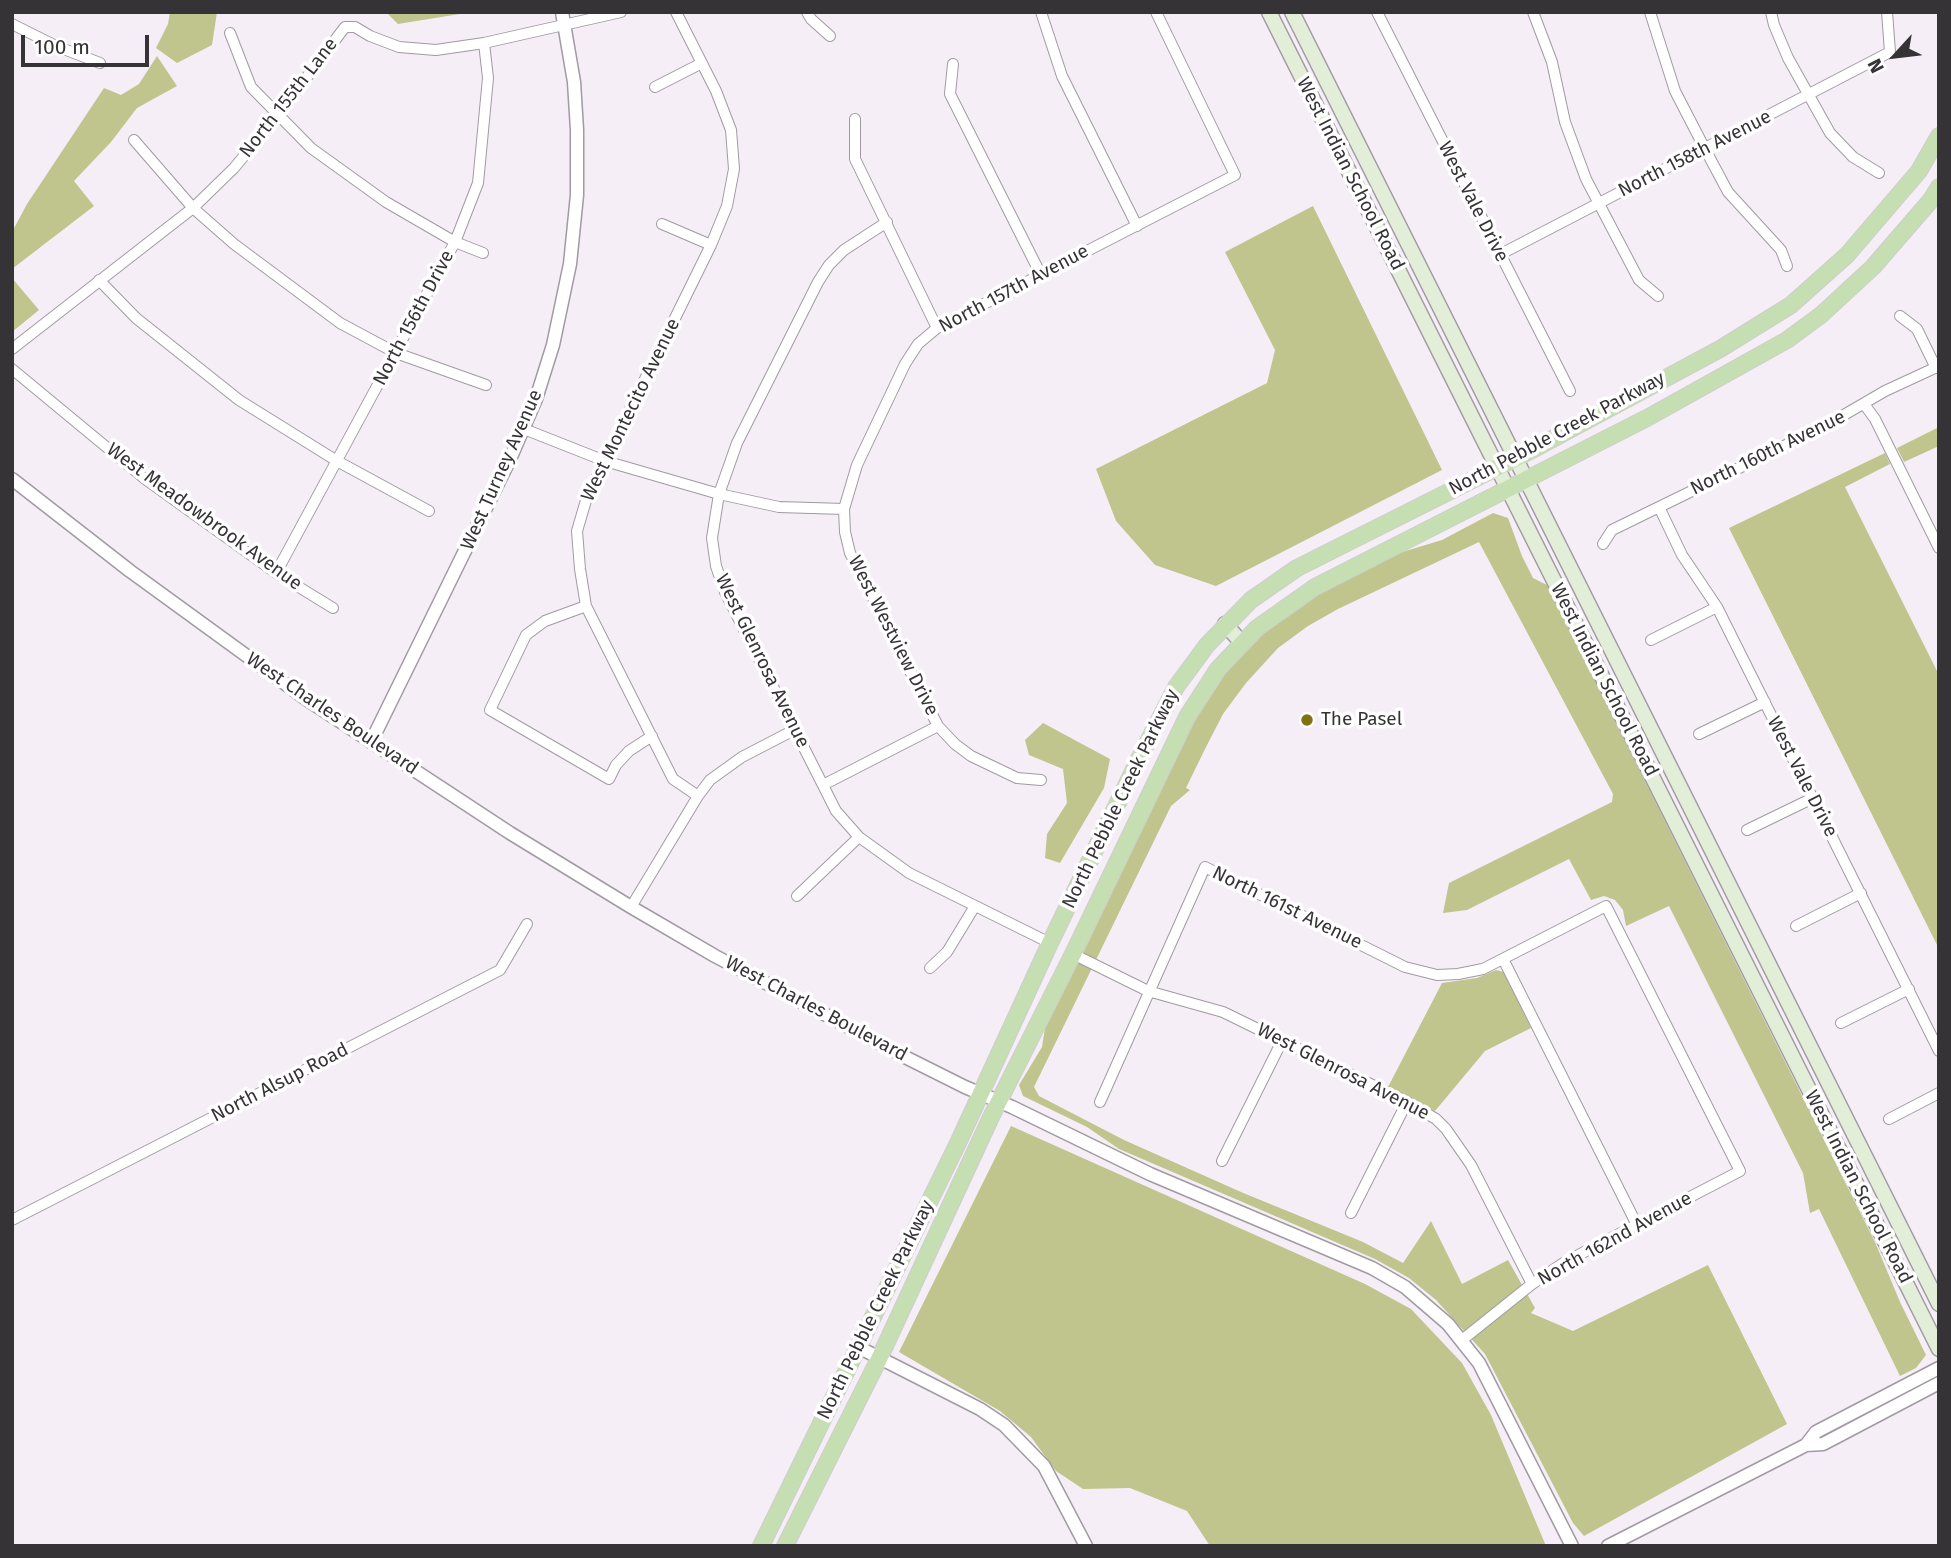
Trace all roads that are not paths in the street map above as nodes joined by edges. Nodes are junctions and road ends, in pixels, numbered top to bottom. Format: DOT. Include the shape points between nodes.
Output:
graph roads {
  1 [pos="562,12"];
  2 [pos="621,12"];
  3 [pos="676,12"];
  4 [pos="807,12"];
  5 [pos="1041,12"];
  6 [pos="1156,12"];
  7 [pos="1269,12"];
  8 [pos="1292,12"];
  9 [pos="1377,12"];
  10 [pos="1533,12"];
  11 [pos="1650,12"];
  12 [pos="1772,12"];
  13 [pos="1887,12"];
  14 [pos="12,24"];
  15 [pos="565,26"];
  16 [pos="230,33"];
  17 [pos="830,36"];
  18 [pos="484,43"];
  19 [pos="100,63"];
  20 [pos="702,63"];
  21 [pos="953,64"];
  22 [pos="655,88"];
  23 [pos="1808,96"];
  24 [pos="278,116"];
  25 [pos="855,120"];
  26 [pos="1939,136"];
  27 [pos="134,141"];
  28 [pos="1705,149"];
  29 [pos="1879,173"];
  30 [pos="1939,187"];
  31 [pos="1600,203"];
  32 [pos="193,208"];
  33 [pos="887,222"];
  34 [pos="662,224"];
  35 [pos="1137,226"];
  36 [pos="455,242"];
  37 [pos="711,245"];
  38 [pos="483,254"];
  39 [pos="1499,256"];
  40 [pos="1787,266"];
  41 [pos="1041,275"];
  42 [pos="99,280"];
  43 [pos="1658,296"];
  44 [pos="1900,316"];
  45 [pos="937,328"];
  46 [pos="12,349"];
  47 [pos="396,353"];
  48 [pos="1938,367"];
  49 [pos="12,369"];
  50 [pos="486,385"];
  51 [pos="1570,391"];
  52 [pos="1864,404"];
  53 [pos="524,429"];
  54 [pos="1515,458"];
  55 [pos="337,461"];
  56 [pos="605,461"];
  57 [pos="1497,467"];
  58 [pos="12,479"];
  59 [pos="1527,481"];
  60 [pos="1509,490"];
  61 [pos="719,494"];
  62 [pos="1659,507"];
  63 [pos="844,509"];
  64 [pos="429,511"];
  65 [pos="1603,544"];
  66 [pos="1939,548"];
  67 [pos="276,573"];
  68 [pos="586,606"];
  69 [pos="1717,607"];
  70 [pos="333,608"];
  71 [pos="1225,624"];
  72 [pos="1651,639"];
  73 [pos="1242,643"];
  74 [pos="1765,702"];
  75 [pos="938,726"];
  76 [pos="794,730"];
  77 [pos="1699,734"];
  78 [pos="652,736"];
  79 [pos="371,742"];
  80 [pos="1041,780"];
  81 [pos="823,785"];
  82 [pos="698,796"];
  83 [pos="1813,798"];
  84 [pos="1747,830"];
  85 [pos="859,837"];
  86 [pos="1861,893"];
  87 [pos="797,896"];
  88 [pos="975,906"];
  89 [pos="631,907"];
  90 [pos="527,925"];
  91 [pos="1796,926"];
  92 [pos="1050,943"];
  93 [pos="1073,954"];
  94 [pos="1503,959"];
  95 [pos="930,968"];
  96 [pos="1909,989"];
  97 [pos="1149,991"];
  98 [pos="1841,1023"];
  99 [pos="1282,1041"];
  100 [pos="1939,1051"];
  101 [pos="980,1093"];
  102 [pos="1939,1093"];
  103 [pos="1000,1101"];
  104 [pos="1100,1102"];
  105 [pos="1407,1102"];
  106 [pos="1889,1119"];
  107 [pos="1222,1161"];
  108 [pos="1740,1171"];
  109 [pos="1351,1213"];
  110 [pos="12,1220"];
  111 [pos="1637,1225"];
  112 [pos="1532,1284"];
  113 [pos="1939,1304"];
  114 [pos="1462,1340"];
  115 [pos="858,1347"];
  116 [pos="1939,1349"];
  117 [pos="879,1359"];
  118 [pos="1939,1368"];
  119 [pos="1939,1383"];
  120 [pos="1806,1445"];
  121 [pos="761,1546"];
  122 [pos="786,1546"];
  123 [pos="1086,1546"];
  124 [pos="1572,1546"];
  125 [pos="1608,1546"];
  1 -- 15 [label="street, West Turney Avenue"];
  2 -- 15 [label="street, North 155th Lane"];
  3 -- 20 [label="street, West Montecito Avenue"];
  4 -- 17 [label="street"];
  5 -- 35 [label="street" via="1062,76"];
  6 -- 35 [label="street, North 157th Avenue" via="1235,175"];
  7 -- 57 [label="main road, West Indian School Road"];
  8 -- 54 [label="main road, West Indian School Road"];
  9 -- 39 [label="street, West Vale Drive"];
  10 -- 31 [label="street" via="1552,62 1574,149"];
  11 -- 28 [label="street" via="1675,92"];
  12 -- 23 [label="street"];
  13 -- 23 [label="street, North 158th Avenue" via="1890,52"];
  14 -- 19 [label="street"];
  15 -- 18 [label="street, North 155th Lane"];
  15 -- 53 [label="street, West Turney Avenue" via="577,130 573,238 553,345"];
  16 -- 24 [label="street" via="251,87"];
  18 -- 24 [label="street, North 155th Lane" via="436,50 399,47 345,27"];
  18 -- 36 [label="street, North 156th Drive" via="488,78 478,184"];
  20 -- 22 [label="street"];
  20 -- 37 [label="street, West Montecito Avenue" via="731,130 734,169 727,206"];
  21 -- 41 [label="street" via="950,94"];
  23 -- 28 [label="street, North 158th Avenue"];
  23 -- 29 [label="street" via="1830,133 1853,157"];
  24 -- 32 [label="street, North 155th Lane"];
  24 -- 36 [label="street" via="312,148 386,202"];
  25 -- 33 [label="street" via="855,159"];
  26 -- 54 [label="main road, North Pebble Creek Parkway" via="1919,171 1864,236 1791,305 1720,349"];
  27 -- 32 [label="street"];
  28 -- 31 [label="street, North 158th Avenue"];
  28 -- 40 [label="street" via="1728,192 1781,250"];
  30 -- 59 [label="main road, North Pebble Creek Parkway" via="1873,267 1787,340"];
  31 -- 39 [label="street, North 158th Avenue"];
  31 -- 43 [label="street" via="1639,280"];
  32 -- 42 [label="street, North 155th Lane"];
  32 -- 47 [label="street" via="340,323"];
  33 -- 45 [label="street"];
  33 -- 61 [label="street, West Glenrosa Avenue" via="844,250 818,282 737,443"];
  34 -- 37 [label="street"];
  35 -- 41 [label="street, North 157th Avenue"];
  36 -- 38 [label="street"];
  36 -- 47 [label="street, North 156th Drive"];
  37 -- 56 [label="street, West Montecito Avenue"];
  39 -- 51 [label="street, West Vale Drive"];
  41 -- 45 [label="street, North 157th Avenue"];
  42 -- 46 [label="street, North 155th Lane"];
  42 -- 55 [label="street" via="136,318 239,400"];
  44 -- 48 [label="street" via="1917,329"];
  45 -- 63 [label="street, North 157th Avenue" via="918,344 905,364 857,465"];
  47 -- 50 [label="street"];
  47 -- 55 [label="street, North 156th Drive"];
  48 -- 52 [label="street, North 160th Avenue"];
  49 -- 67 [label="street, West Meadowbrook Avenue" via="145,480"];
  52 -- 62 [label="street, North 160th Avenue"];
  52 -- 66 [label="street"];
  53 -- 56 [label="street"];
  53 -- 79 [label="street, West Turney Avenue"];
  54 -- 57 [label="main road, North Pebble Creek Parkway"];
  54 -- 59 [label="main road, West Indian School Road"];
  55 -- 64 [label="street"];
  55 -- 67 [label="street, North 156th Drive"];
  56 -- 61 [label="street"];
  56 -- 68 [label="street, West Montecito Avenue" via="587,496 577,531"];
  57 -- 60 [label="main road, West Indian School Road"];
  57 -- 71 [label="main road, North Pebble Creek Parkway" via="1297,569"];
  58 -- 79 [label="street, West Charles Boulevard" via="212,631"];
  59 -- 60 [label="main road, North Pebble Creek Parkway"];
  59 -- 113 [label="main road, West Indian School Road"];
  60 -- 73 [label="main road, North Pebble Creek Parkway" via="1315,587 1280,609"];
  60 -- 116 [label="main road, West Indian School Road"];
  61 -- 63 [label="street" via="779,507"];
  61 -- 76 [label="street, West Glenrosa Avenue" via="712,538 716,566"];
  62 -- 65 [label="street, North 160th Avenue" via="1612,530"];
  62 -- 69 [label="street, West Vale Drive" via="1682,555"];
  63 -- 75 [label="street, West Westview Drive" via="850,553"];
  67 -- 70 [label="street, West Meadowbrook Avenue"];
  68 -- 78 [label="street, West Montecito Avenue"];
  68 -- 78 [label="street" via="545,621 526,635 490,710 610,779 629,751"];
  69 -- 72 [label="street"];
  69 -- 74 [label="street, West Vale Drive"];
  71 -- 73 [label="main road"];
  71 -- 92 [label="main road, North Pebble Creek Parkway" via="1167,702"];
  73 -- 93 [label="main road, North Pebble Creek Parkway" via="1207,683 1187,717"];
  74 -- 77 [label="street"];
  74 -- 83 [label="street, West Vale Drive"];
  75 -- 80 [label="street, West Westview Drive" via="971,756 1017,778"];
  75 -- 81 [label="street"];
  76 -- 81 [label="street, West Glenrosa Avenue"];
  76 -- 82 [label="street" via="733,763"];
  78 -- 82 [label="street, West Montecito Avenue" via="673,779"];
  79 -- 89 [label="street, West Charles Boulevard"];
  81 -- 85 [label="street, West Glenrosa Avenue" via="836,810"];
  82 -- 89 [label="street"];
  83 -- 84 [label="street"];
  83 -- 86 [label="street, West Vale Drive"];
  85 -- 87 [label="street"];
  85 -- 88 [label="street, West Glenrosa Avenue" via="909,873"];
  86 -- 91 [label="street"];
  86 -- 96 [label="street, West Vale Drive"];
  88 -- 92 [label="street, West Glenrosa Avenue"];
  88 -- 95 [label="street" via="947,952"];
  89 -- 101 [label="street, West Charles Boulevard" via="715,956"];
  90 -- 110 [label="street, North Alsup Road" via="500,970"];
  92 -- 101 [label="main road, North Pebble Creek Parkway"];
  93 -- 97 [label="street, West Glenrosa Avenue"];
  93 -- 103 [label="main road, North Pebble Creek Parkway"];
  94 -- 97 [label="street, North 161st Avenue" via="1458,974 1437,975 1405,967 1205,867"];
  94 -- 108 [label="street, North 161st Avenue" via="1606,906"];
  94 -- 111 [label="street"];
  96 -- 98 [label="street"];
  96 -- 100 [label="street, West Vale Drive"];
  97 -- 99 [label="street, West Glenrosa Avenue" via="1223,1012"];
  97 -- 104 [label="street, North 161st Avenue"];
  99 -- 105 [label="street, West Glenrosa Avenue"];
  99 -- 107 [label="street"];
  101 -- 103 [label="street, West Charles Boulevard"];
  101 -- 115 [label="main road, North Pebble Creek Parkway"];
  102 -- 106 [label="street"];
  103 -- 114 [label="street, West Charles Boulevard" via="1111,1157 1388,1276 1436,1312"];
  103 -- 117 [label="main road, North Pebble Creek Parkway"];
  105 -- 109 [label="street"];
  105 -- 112 [label="street, West Glenrosa Avenue" via="1436,1119 1457,1143"];
  108 -- 111 [label="street, North 162nd Avenue"];
  111 -- 112 [label="street, North 162nd Avenue"];
  112 -- 114 [label="street, North 162nd Avenue"];
  114 -- 124 [label="street, West Charles Boulevard" via="1489,1381"];
  115 -- 117 [label="street"];
  115 -- 121 [label="main road, North Pebble Creek Parkway"];
  117 -- 122 [label="main road, North Pebble Creek Parkway"];
  117 -- 123 [label="street" via="980,1409 1022,1441 1044,1466"];
  118 -- 120 [label="street" via="1816,1432"];
  119 -- 120 [label="street" via="1823,1444"];
  120 -- 125 [label="street"];
}
